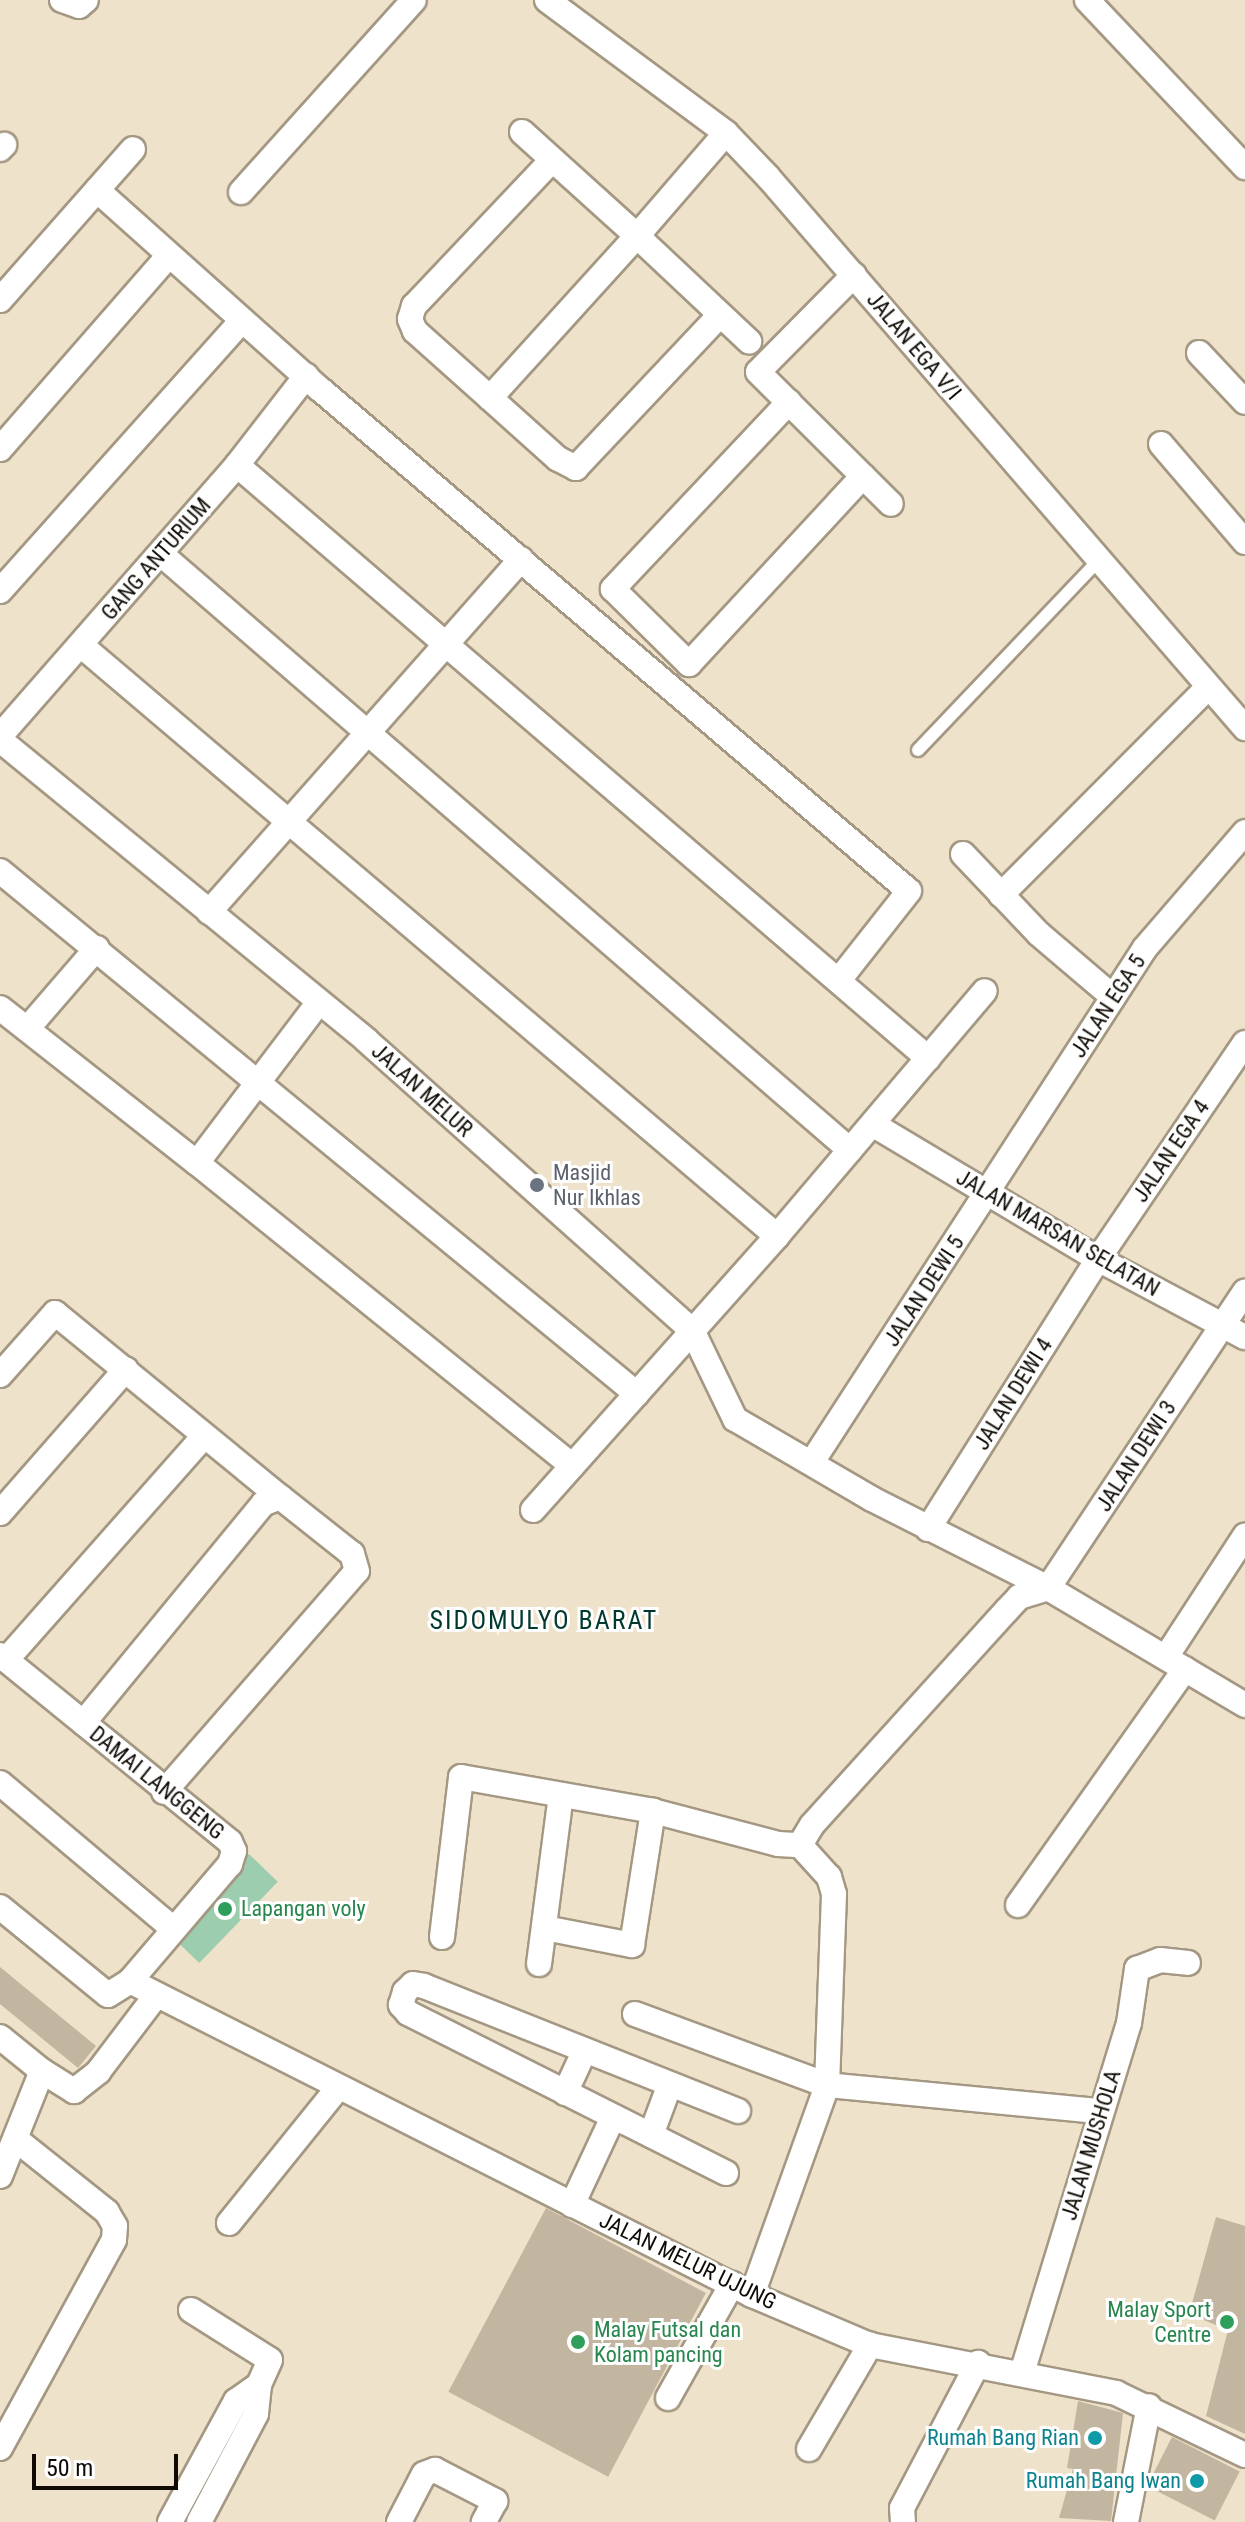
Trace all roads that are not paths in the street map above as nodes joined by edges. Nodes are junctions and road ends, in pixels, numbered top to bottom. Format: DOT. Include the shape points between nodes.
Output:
graph roads {
  1 [pos="62,0"];
  2 [pos="86,0"];
  3 [pos="414,0"];
  4 [pos="547,0"];
  5 [pos="1087,0"];
  6 [pos="522,132"];
  7 [pos="726,133"];
  8 [pos="133,149"];
  9 [pos="552,160"];
  10 [pos="1245,167"];
  11 [pos="97,190"];
  12 [pos="241,192"];
  13 [pos="637,236"];
  14 [pos="169,255"];
  15 [pos="854,275"];
  16 [pos="0,300"];
  17 [pos="719,316"];
  18 [pos="242,320"];
  19 [pos="749,341"];
  20 [pos="1199,353"];
  21 [pos="306,376"];
  22 [pos="490,398"];
  23 [pos="789,402"];
  24 [pos="1245,402"];
  25 [pos="1161,444"];
  26 [pos="0,449"];
  27 [pos="237,465"];
  28 [pos="863,476"];
  29 [pos="891,504"];
  30 [pos="1245,542"];
  31 [pos="161,554"];
  32 [pos="521,559"];
  33 [pos="1098,561"];
  34 [pos="0,591"];
  35 [pos="445,645"];
  36 [pos="82,646"];
  37 [pos="1208,687"];
  38 [pos="1245,728"];
  39 [pos="365,735"];
  40 [pos="0,738"];
  41 [pos="918,750"];
  42 [pos="289,821"];
  43 [pos="1245,832"];
  44 [pos="963,854"];
  45 [pos="0,871"];
  46 [pos="1001,895"];
  47 [pos="209,912"];
  48 [pos="97,948"];
  49 [pos="839,980"];
  50 [pos="985,991"];
  51 [pos="1113,997"];
  52 [pos="319,1002"];
  53 [pos="0,1008"];
  54 [pos="27,1029"];
  55 [pos="1245,1043"];
  56 [pos="928,1058"];
  57 [pos="257,1082"];
  58 [pos="874,1125"];
  59 [pos="850,1150"];
  60 [pos="197,1163"];
  61 [pos="988,1194"];
  62 [pos="777,1236"];
  63 [pos="1098,1259"];
  64 [pos="1245,1291"];
  65 [pos="1223,1324"];
  66 [pos="692,1330"];
  67 [pos="1245,1337"];
  68 [pos="126,1369"];
  69 [pos="0,1375"];
  70 [pos="637,1394"];
  71 [pos="204,1436"];
  72 [pos="812,1462"];
  73 [pos="572,1466"];
  74 [pos="280,1497"];
  75 [pos="533,1510"];
  76 [pos="0,1513"];
  77 [pos="928,1529"];
  78 [pos="1245,1536"];
  79 [pos="1048,1588"];
  80 [pos="3,1658"];
  81 [pos="1176,1663"];
  82 [pos="1245,1705"];
  83 [pos="83,1723"];
  84 [pos="0,1783"];
  85 [pos="164,1792"];
  86 [pos="561,1795"];
  87 [pos="653,1811"];
  88 [pos="800,1845"];
  89 [pos="1018,1905"];
  90 [pos="0,1907"];
  91 [pos="172,1928"];
  92 [pos="545,1928"];
  93 [pos="442,1937"];
  94 [pos="1188,1963"];
  95 [pos="539,1964"];
  96 [pos="130,1981"];
  97 [pos="155,1997"];
  98 [pos="635,2014"];
  99 [pos="0,2037"];
  100 [pos="585,2050"];
  101 [pos="42,2071"];
  102 [pos="670,2084"];
  103 [pos="827,2085"];
  104 [pos="338,2088"];
  105 [pos="565,2093"];
  106 [pos="738,2111"];
  107 [pos="1099,2111"];
  108 [pos="613,2117"];
  109 [pos="651,2135"];
  110 [pos="18,2141"];
  111 [pos="726,2173"];
  112 [pos="0,2176"];
  113 [pos="572,2205"];
  114 [pos="229,2223"];
  115 [pos="742,2290"];
  116 [pos="191,2310"];
  117 [pos="870,2345"];
  118 [pos="978,2363"];
  119 [pos="1022,2373"];
  120 [pos="259,2385"];
  121 [pos="668,2398"];
  122 [pos="1149,2406"];
  123 [pos="0,2448"];
  124 [pos="809,2449"];
  125 [pos="1245,2455"];
  126 [pos="489,2511"];
  127 [pos="170,2522"];
  128 [pos="199,2522"];
  129 [pos="399,2522"];
  130 [pos="903,2522"];
  131 [pos="1126,2522"];
  1 -- 2 [label="street" via="79,6"];
  3 -- 12 [label="street"];
  4 -- 7 [label="street, JALAN EGA V/I"];
  5 -- 10 [label="street"];
  6 -- 9 [label="street"];
  7 -- 13 [label="street"];
  7 -- 15 [label="street, JALAN EGA V/I"];
  8 -- 11 [label="street"];
  9 -- 13 [label="street"];
  9 -- 22 [label="street" via="414,306 410,319 415,331"];
  11 -- 14 [label="street"];
  11 -- 16 [label="street"];
  13 -- 17 [label="street"];
  13 -- 22 [label="street"];
  14 -- 18 [label="street"];
  14 -- 26 [label="street"];
  15 -- 23 [label="street" via="758,372"];
  15 -- 33 [label="street, JALAN EGA V/I"];
  17 -- 19 [label="street"];
  17 -- 22 [label="street" via="576,468 558,459"];
  18 -- 21 [label="street"];
  18 -- 34 [label="street"];
  20 -- 24 [label="street"];
  21 -- 27 [label="street, GANG ANTURIUM"];
  21 -- 32 [label="street"];
  23 -- 28 [label="street"];
  23 -- 28 [label="street" via="613,589 624,600 689,664"];
  25 -- 30 [label="street"];
  27 -- 31 [label="street, GANG ANTURIUM"];
  27 -- 35 [label="street"];
  28 -- 29 [label="street"];
  31 -- 36 [label="street, GANG ANTURIUM"];
  31 -- 39 [label="street"];
  32 -- 35 [label="street"];
  32 -- 49 [label="street" via="909,891"];
  33 -- 37 [label="street, JALAN EGA V/I"];
  33 -- 41 [label="lane"];
  35 -- 39 [label="street"];
  35 -- 49 [label="street"];
  36 -- 40 [label="street, GANG ANTURIUM"];
  36 -- 42 [label="street"];
  37 -- 38 [label="street, JALAN EGA V/I"];
  37 -- 46 [label="street"];
  39 -- 42 [label="street"];
  39 -- 59 [label="street"];
  40 -- 47 [label="street, JALAN MELUR"];
  42 -- 47 [label="street"];
  42 -- 62 [label="street"];
  43 -- 51 [label="street, JALAN EGA 5" via="1168,917"];
  44 -- 46 [label="street"];
  45 -- 48 [label="street"];
  46 -- 51 [label="street"];
  47 -- 52 [label="street, JALAN MELUR"];
  48 -- 54 [label="street"];
  48 -- 57 [label="street"];
  49 -- 56 [label="street"];
  50 -- 56 [label="street"];
  51 -- 61 [label="street, JALAN EGA 5"];
  52 -- 57 [label="street"];
  52 -- 66 [label="street, JALAN MELUR"];
  53 -- 54 [label="street"];
  54 -- 60 [label="street"];
  55 -- 63 [label="street, JALAN EGA 4"];
  56 -- 58 [label="street"];
  57 -- 60 [label="street"];
  57 -- 70 [label="street"];
  58 -- 59 [label="street"];
  58 -- 61 [label="street, JALAN MARSAN SELATAN"];
  59 -- 62 [label="street"];
  60 -- 73 [label="street"];
  61 -- 63 [label="street, JALAN MARSAN SELATAN"];
  61 -- 72 [label="street, JALAN DEWI 5"];
  62 -- 66 [label="street"];
  63 -- 65 [label="street, JALAN MARSAN SELATAN"];
  63 -- 77 [label="street, JALAN DEWI 4"];
  64 -- 65 [label="street, JALAN DEWI 3"];
  65 -- 67 [label="street, JALAN MARSAN SELATAN"];
  65 -- 79 [label="street, JALAN DEWI 3"];
  66 -- 70 [label="street"];
  66 -- 72 [label="street, JALAN MELUR" via="735,1419"];
  68 -- 69 [label="street" via="55,1313"];
  68 -- 71 [label="street"];
  68 -- 76 [label="street"];
  70 -- 73 [label="street"];
  71 -- 74 [label="street"];
  71 -- 80 [label="street"];
  72 -- 77 [label="street, JALAN MELUR"];
  73 -- 75 [label="street"];
  74 -- 83 [label="street" via="263,1504"];
  74 -- 85 [label="street" via="352,1554 357,1571"];
  77 -- 79 [label="street, JALAN MELUR"];
  78 -- 81 [label="street"];
  79 -- 81 [label="street, JALAN MELUR"];
  79 -- 88 [label="street" via="1019,1597 812,1825"];
  80 -- 83 [label="street, DAMAI LANGGENG"];
  81 -- 82 [label="street, JALAN MELUR"];
  81 -- 89 [label="street"];
  83 -- 85 [label="street, DAMAI LANGGENG"];
  84 -- 91 [label="street"];
  85 -- 91 [label="street, DAMAI LANGGENG" via="230,1842 234,1851 230,1864"];
  86 -- 87 [label="street"];
  86 -- 92 [label="street"];
  86 -- 93 [label="street" via="461,1777"];
  87 -- 88 [label="street"];
  87 -- 92 [label="street" via="632,1945"];
  88 -- 103 [label="street" via="829,1877 834,1894"];
  90 -- 96 [label="street" via="108,1995"];
  91 -- 96 [label="street, DAMAI LANGGENG"];
  92 -- 95 [label="street"];
  94 -- 107 [label="street, JALAN MUSHOLA" via="1160,1960 1137,1969 1129,2023"];
  96 -- 97 [label="street, JALAN MELUR UJUNG"];
  97 -- 101 [label="street" via="98,2072 74,2091"];
  97 -- 104 [label="street, JALAN MELUR UJUNG"];
  98 -- 103 [label="street"];
  99 -- 101 [label="street"];
  100 -- 102 [label="street"];
  100 -- 105 [label="street"];
  100 -- 105 [label="street" via="424,1986 413,1984 405,1992 401,2005 408,2013"];
  101 -- 110 [label="street"];
  102 -- 106 [label="street"];
  102 -- 109 [label="street"];
  103 -- 107 [label="street"];
  103 -- 115 [label="street"];
  104 -- 113 [label="street, JALAN MELUR UJUNG"];
  104 -- 114 [label="street"];
  105 -- 108 [label="street"];
  107 -- 119 [label="street, JALAN MUSHOLA"];
  108 -- 109 [label="street"];
  108 -- 113 [label="street"];
  109 -- 111 [label="street"];
  110 -- 112 [label="street"];
  110 -- 123 [label="street" via="107,2212 115,2226 114,2240"];
  113 -- 115 [label="street, JALAN MELUR UJUNG"];
  115 -- 117 [label="street, JALAN MELUR UJUNG"];
  115 -- 121 [label="street"];
  116 -- 120 [label="street" via="270,2360"];
  117 -- 118 [label="street, JALAN MELUR UJUNG"];
  117 -- 124 [label="street"];
  118 -- 119 [label="street, JALAN MELUR UJUNG"];
  118 -- 130 [label="street" via="902,2508"];
  119 -- 122 [label="street, JALAN MELUR UJUNG" via="1092,2386"];
  120 -- 127 [label="street" via="236,2401"];
  120 -- 128 [label="street" via="256,2414"];
  122 -- 125 [label="street, JALAN MELUR UJUNG"];
  122 -- 131 [label="street"];
  126 -- 129 [label="street" via="435,2470 424,2474"];
}
